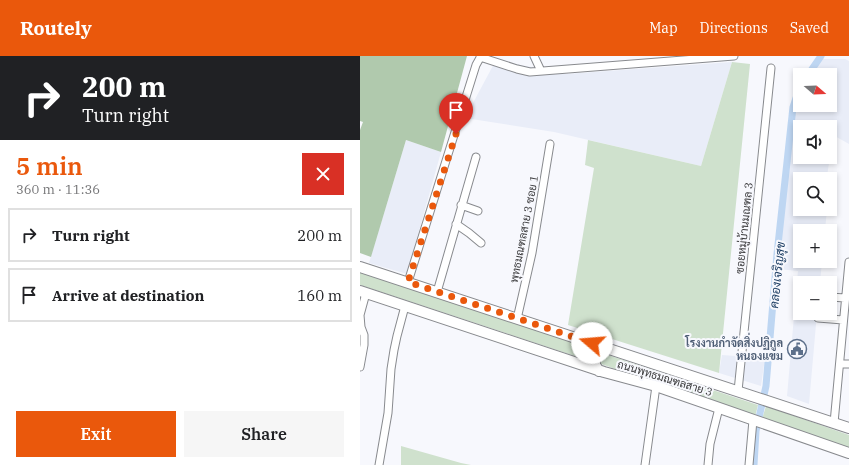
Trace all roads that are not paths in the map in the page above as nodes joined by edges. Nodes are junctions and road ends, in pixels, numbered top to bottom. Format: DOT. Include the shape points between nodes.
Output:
graph roads {
  1 [pos="534,56"];
  2 [pos="734,56"];
  3 [pos="481,57"];
  4 [pos="771,68"];
  5 [pos="541,71"];
  6 [pos="550,144"];
  7 [pos="476,157"];
  8 [pos="461,205"];
  9 [pos="478,211"];
  10 [pos="456,224"];
  11 [pos="481,243"];
  12 [pos="849,262"];
  13 [pos="360,267"];
  14 [pos="408,282"];
  15 [pos="363,292"];
  16 [pos="437,292"];
  17 [pos="837,297"];
  18 [pos="845,298"];
  19 [pos="405,306"];
  20 [pos="517,319"];
  21 [pos="837,320"];
  22 [pos="843,320"];
  23 [pos="845,338"];
  24 [pos="606,348"];
  25 [pos="840,364"];
  26 [pos="849,364"];
  27 [pos="360,367"];
  28 [pos="599,370"];
  29 [pos="656,386"];
  30 [pos="738,391"];
  31 [pos="719,408"];
  32 [pos="757,422"];
  33 [pos="834,423"];
  34 [pos="849,428"];
  35 [pos="849,452"];
  36 [pos="379,465"];
  37 [pos="646,465"];
  38 [pos="708,465"];
  39 [pos="749,465"];
  1 -- 5 [label="street"];
  2 -- 5 [label="street"];
  3 -- 5 [label="street" via="530,72"];
  3 -- 14 [label="street" via="476,65"];
  4 -- 30 [label="street, ซอยหมู่บ้านมณฑล 3"];
  6 -- 20 [label="street, พุทธมณฑลสาย 3 ซอย 1" via="532,253"];
  7 -- 8 [label="street"];
  8 -- 9 [label="street"];
  8 -- 10 [label="street"];
  10 -- 11 [label="street"];
  10 -- 16 [label="street"];
  12 -- 18 [label="street"];
  13 -- 14 [label="main road, ถนนพุทธมณฑลสาย 3"];
  14 -- 16 [label="main road, ถนนพุทธมณฑลสาย 3"];
  15 -- 19 [label="main road, ถนนพุทธมณฑลสาย 3"];
  15 -- 27 [label="street" via="360,315 364,345"];
  16 -- 20 [label="main road, ถนนพุทธมณฑลสาย 3"];
  17 -- 18 [label="street"];
  18 -- 22 [label="street"];
  19 -- 28 [label="main road, ถนนพุทธมณฑลสาย 3"];
  19 -- 36 [label="street" via="394,350 388,413"];
  20 -- 24 [label="main road, ถนนพุทธมณฑลสาย 3"];
  21 -- 22 [label="street"];
  22 -- 23 [label="street"];
  23 -- 25 [label="street"];
  24 -- 28 [label="main road" via="599,349 595,356 595,365"];
  24 -- 30 [label="main road, ถนนพุทธมณฑลสาย 3"];
  25 -- 26 [label="street"];
  25 -- 33 [label="street"];
  28 -- 29 [label="main road, ถนนพุทธมณฑลสาย 3"];
  29 -- 31 [label="main road, ถนนพุทธมณฑลสาย 3"];
  29 -- 37 [label="street"];
  30 -- 33 [label="main road, ถนนพุทธมณฑลสาย 3"];
  31 -- 32 [label="main road, ถนนพุทธมณฑลสาย 3"];
  31 -- 38 [label="street"];
  32 -- 35 [label="main road, ถนนพุทธมณฑลสาย 3"];
  32 -- 39 [label="street"];
  33 -- 34 [label="main road, ถนนพุทธมณฑลสาย 3"];
}
